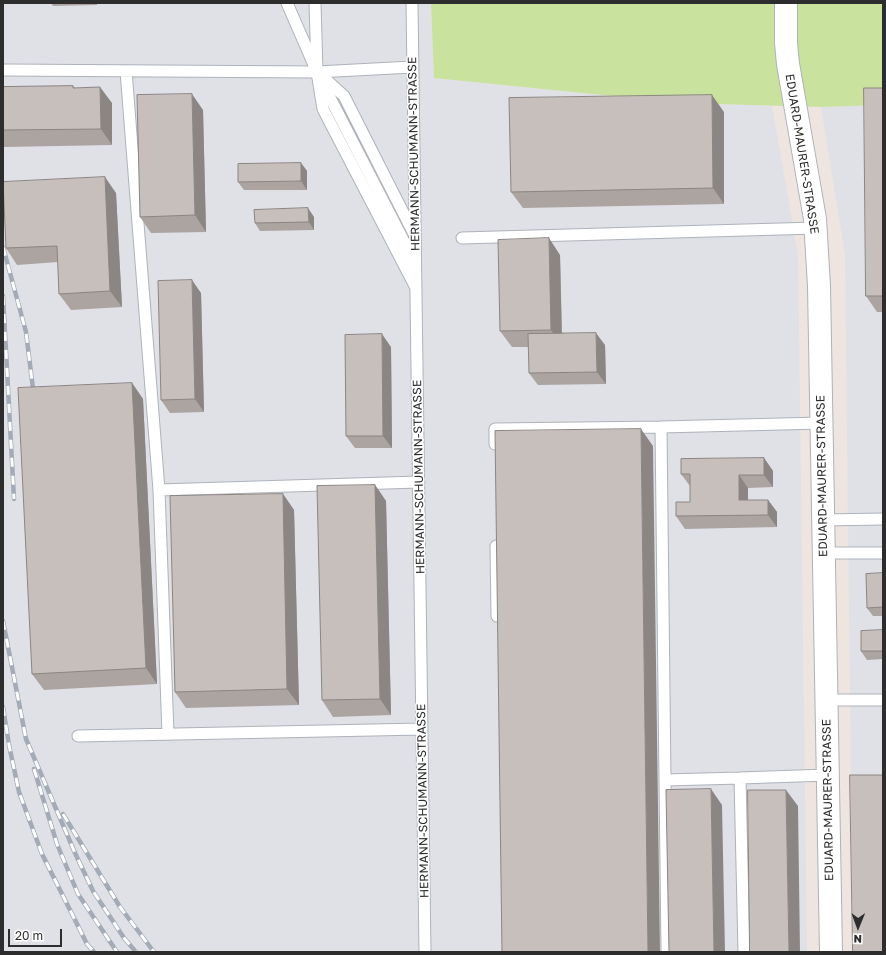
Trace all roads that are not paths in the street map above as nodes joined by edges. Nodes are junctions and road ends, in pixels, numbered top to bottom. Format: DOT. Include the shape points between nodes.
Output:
graph roads {
  1 [pos="287,3"];
  2 [pos="315,3"];
  3 [pos="412,3"];
  4 [pos="786,3"];
  5 [pos="412,67"];
  6 [pos="3,70"];
  7 [pos="126,71"];
  8 [pos="317,72"];
  9 [pos="816,228"];
  10 [pos="415,236"];
  11 [pos="462,238"];
  12 [pos="416,265"];
  13 [pos="416,288"];
  14 [pos="821,423"];
  15 [pos="661,426"];
  16 [pos="495,452"];
  17 [pos="419,482"];
  18 [pos="159,490"];
  19 [pos="883,519"];
  20 [pos="823,520"];
  21 [pos="496,536"];
  22 [pos="823,553"];
  23 [pos="883,553"];
  24 [pos="498,629"];
  25 [pos="826,700"];
  26 [pos="883,700"];
  27 [pos="422,729"];
  28 [pos="168,734"];
  29 [pos="78,736"];
  30 [pos="827,775"];
  31 [pos="740,778"];
  32 [pos="665,780"];
  33 [pos="425,952"];
  34 [pos="667,952"];
  35 [pos="744,952"];
  36 [pos="831,952"];
  1 -- 8 [label="lane"];
  2 -- 8 [label="lane"];
  3 -- 5 [label="lane, HERMANN-SCHUMANN-STRASSE"];
  4 -- 9 [label="street, EDUARD-MAURER-STRASSE" via="788,64"];
  5 -- 8 [label="lane"];
  5 -- 10 [label="lane, HERMANN-SCHUMANN-STRASSE"];
  6 -- 7 [label="lane"];
  7 -- 8 [label="lane"];
  7 -- 18 [label="lane"];
  8 -- 10 [label="lane" via="344,96"];
  8 -- 12 [label="lane"];
  8 -- 13 [label="lane" via="323,109"];
  9 -- 11 [label="lane"];
  9 -- 14 [label="street, EDUARD-MAURER-STRASSE"];
  10 -- 12 [label="lane, HERMANN-SCHUMANN-STRASSE"];
  12 -- 13 [label="lane, HERMANN-SCHUMANN-STRASSE"];
  13 -- 17 [label="lane, HERMANN-SCHUMANN-STRASSE"];
  14 -- 15 [label="lane"];
  14 -- 20 [label="street, EDUARD-MAURER-STRASSE"];
  15 -- 16 [label="lane" via="495,429"];
  15 -- 32 [label="lane"];
  17 -- 18 [label="lane"];
  17 -- 27 [label="lane, HERMANN-SCHUMANN-STRASSE"];
  18 -- 28 [label="lane"];
  19 -- 20 [label="lane"];
  20 -- 22 [label="street, EDUARD-MAURER-STRASSE"];
  21 -- 24 [label="lane"];
  22 -- 23 [label="lane"];
  22 -- 25 [label="street, EDUARD-MAURER-STRASSE"];
  25 -- 26 [label="lane"];
  25 -- 30 [label="street, EDUARD-MAURER-STRASSE"];
  27 -- 28 [label="lane"];
  27 -- 33 [label="lane, HERMANN-SCHUMANN-STRASSE"];
  28 -- 29 [label="lane"];
  30 -- 31 [label="lane"];
  30 -- 36 [label="street, EDUARD-MAURER-STRASSE"];
  31 -- 32 [label="lane"];
  31 -- 35 [label="lane"];
  32 -- 34 [label="lane"];
}
